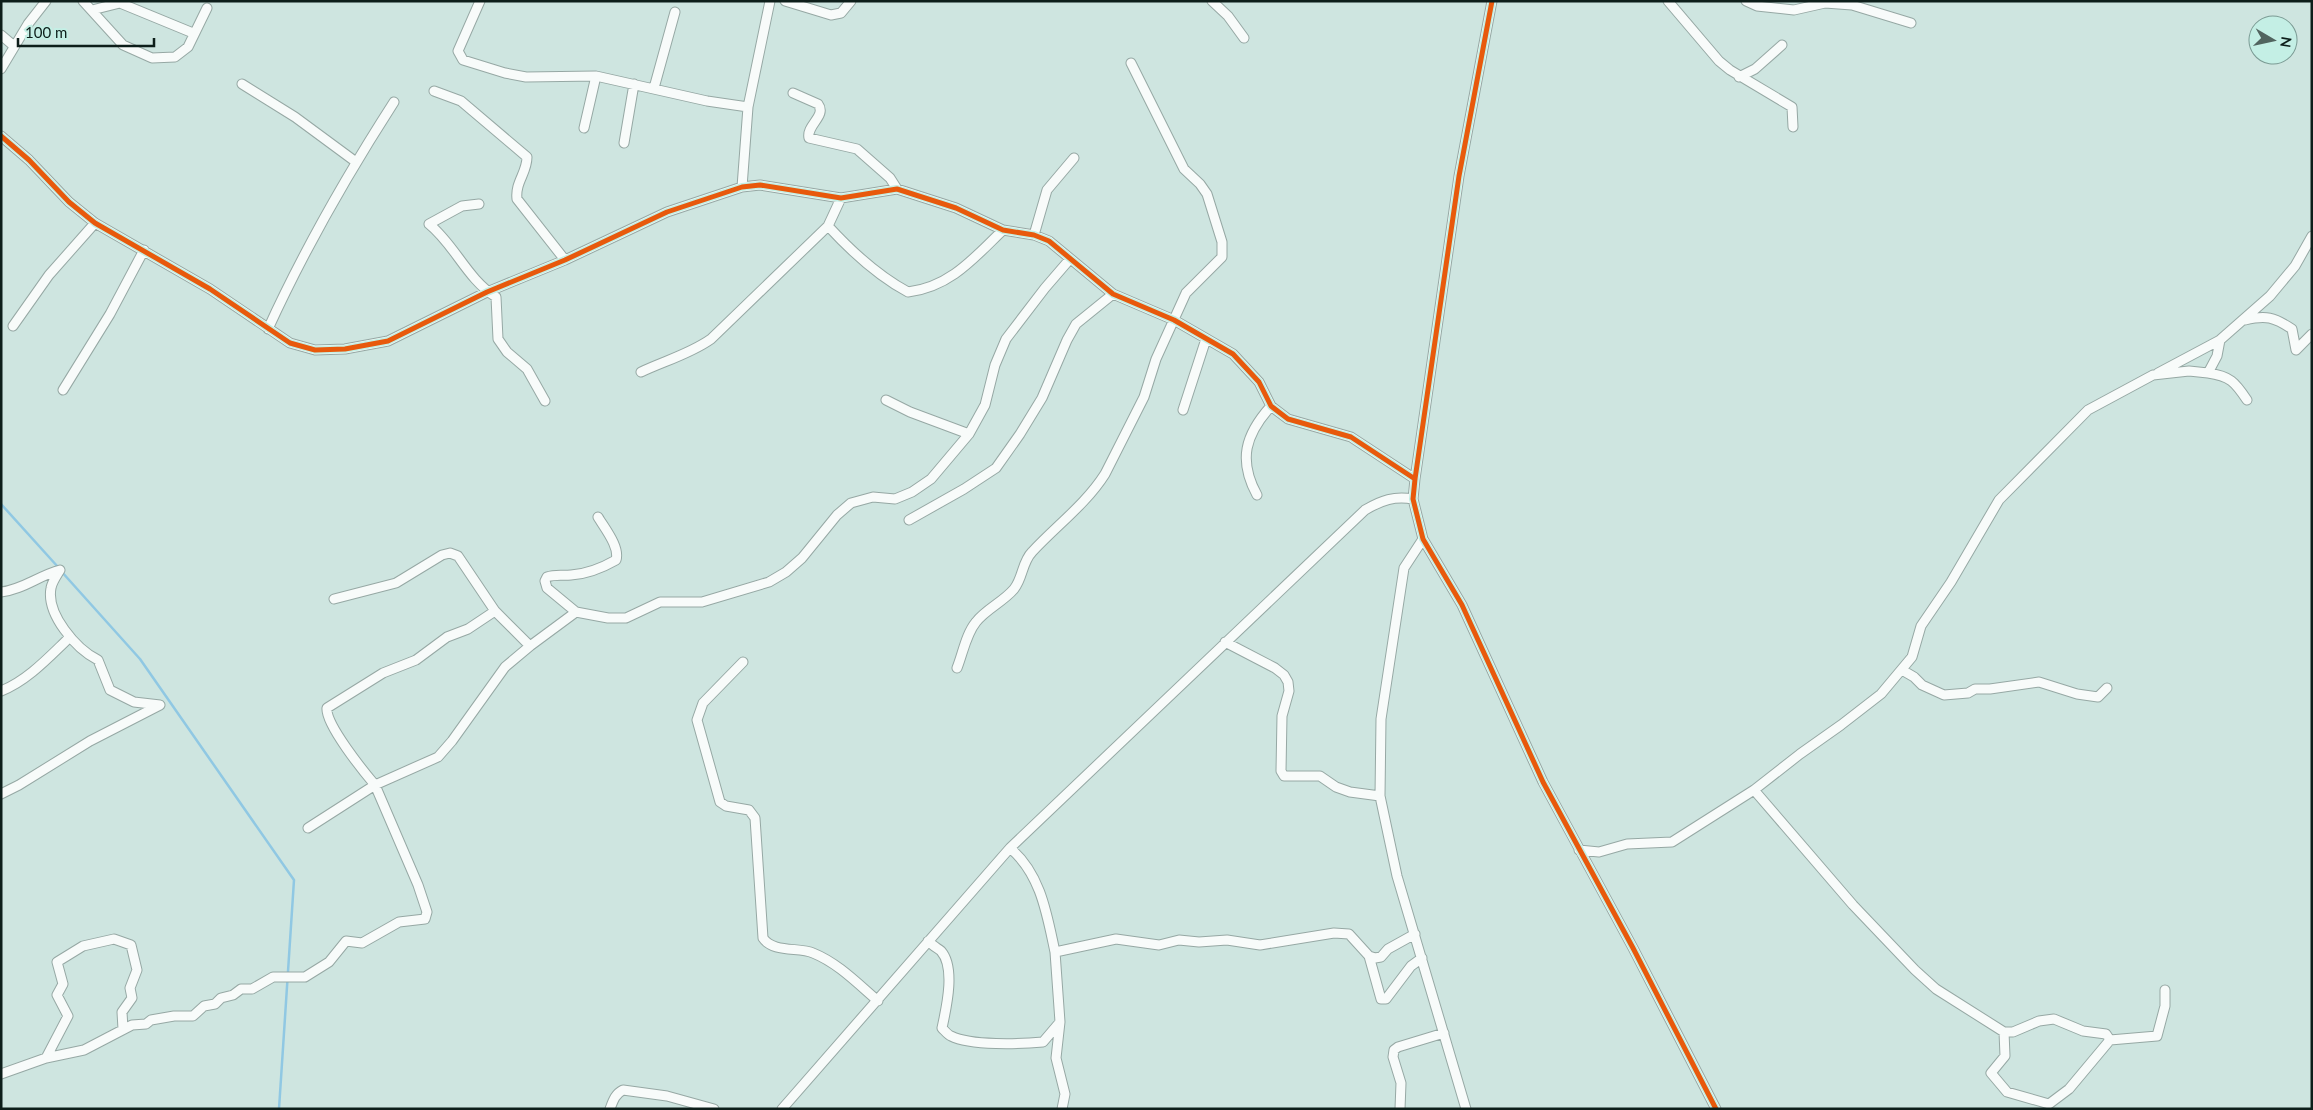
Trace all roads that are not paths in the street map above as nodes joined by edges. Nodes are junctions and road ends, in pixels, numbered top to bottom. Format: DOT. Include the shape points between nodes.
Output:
graph roads {
  1 [pos="46,1"];
  2 [pos="83,1"];
  3 [pos="480,1"];
  4 [pos="770,1"];
  5 [pos="785,1"];
  6 [pos="851,1"];
  7 [pos="1212,1"];
  8 [pos="1492,1"];
  9 [pos="1668,1"];
  10 [pos="1746,1"];
  11 [pos="206,8"];
  12 [pos="92,10"];
  13 [pos="675,12"];
  14 [pos="1911,23"];
  15 [pos="193,33"];
  16 [pos="1,35"];
  17 [pos="1244,38"];
  18 [pos="1782,45"];
  19 [pos="14,46"];
  20 [pos="1131,63"];
  21 [pos="1,69"];
  22 [pos="596,76"];
  23 [pos="1739,76"];
  24 [pos="242,84"];
  25 [pos="634,84"];
  26 [pos="654,88"];
  27 [pos="434,91"];
  28 [pos="794,93"];
  29 [pos="394,102"];
  30 [pos="748,107"];
  31 [pos="1793,127"];
  32 [pos="584,128"];
  33 [pos="1,136"];
  34 [pos="624,143"];
  35 [pos="1074,158"];
  36 [pos="356,162"];
  37 [pos="742,187"];
  38 [pos="897,189"];
  39 [pos="841,198"];
  40 [pos="479,204"];
  41 [pos="95,223"];
  42 [pos="828,226"];
  43 [pos="1003,230"];
  44 [pos="1034,235"];
  45 [pos="2312,236"];
  46 [pos="144,250"];
  47 [pos="1070,259"];
  48 [pos="565,260"];
  49 [pos="488,292"];
  50 [pos="1113,294"];
  51 [pos="1174,320"];
  52 [pos="2243,320"];
  53 [pos="12,326"];
  54 [pos="268,329"];
  55 [pos="2312,334"];
  56 [pos="1206,339"];
  57 [pos="2220,340"];
  58 [pos="641,372"];
  59 [pos="2208,373"];
  60 [pos="2153,375"];
  61 [pos="62,390"];
  62 [pos="545,400"];
  63 [pos="886,400"];
  64 [pos="2247,400"];
  65 [pos="1271,406"];
  66 [pos="1183,410"];
  67 [pos="969,434"];
  68 [pos="1415,479"];
  69 [pos="1257,494"];
  70 [pos="1413,500"];
  71 [pos="598,517"];
  72 [pos="909,520"];
  73 [pos="1423,540"];
  74 [pos="1,592"];
  75 [pos="334,599"];
  76 [pos="495,611"];
  77 [pos="576,612"];
  78 [pos="69,638"];
  79 [pos="1225,642"];
  80 [pos="530,646"];
  81 [pos="742,662"];
  82 [pos="957,668"];
  83 [pos="1902,670"];
  84 [pos="2107,688"];
  85 [pos="1,691"];
  86 [pos="375,786"];
  87 [pos="1754,790"];
  88 [pos="1,794"];
  89 [pos="1380,796"];
  90 [pos="308,828"];
  91 [pos="1010,848"];
  92 [pos="1579,850"];
  93 [pos="1415,934"];
  94 [pos="928,941"];
  95 [pos="1055,952"];
  96 [pos="1369,956"];
  97 [pos="1422,958"];
  98 [pos="2165,990"];
  99 [pos="878,1001"];
  100 [pos="1060,1022"];
  101 [pos="123,1029"];
  102 [pos="2004,1032"];
  103 [pos="1444,1033"];
  104 [pos="2110,1040"];
  105 [pos="46,1058"];
  106 [pos="1,1074"];
  107 [pos="610,1109"];
  108 [pos="714,1109"];
  109 [pos="782,1109"];
  110 [pos="1062,1109"];
  111 [pos="1400,1109"];
  112 [pos="1466,1109"];
  113 [pos="1716,1109"];
  1 -- 19 [label="street"];
  2 -- 12 [label="street"];
  3 -- 22 [label="street" via="458,51 463,60 526,77"];
  4 -- 30 [label="street"];
  5 -- 6 [label="street" via="831,15 841,13"];
  7 -- 17 [label="street"];
  8 -- 68 [label="street" via="1459,176"];
  9 -- 23 [label="street" via="1719,61"];
  10 -- 14 [label="street" via="1757,6 1794,10 1825,3 1852,5"];
  11 -- 15 [label="street"];
  12 -- 15 [label="street" via="120,3"];
  12 -- 15 [label="street" via="123,45 152,58 175,57 188,46"];
  13 -- 26 [label="street"];
  16 -- 19 [label="street"];
  18 -- 23 [label="street" via="1755,69"];
  19 -- 21 [label="street"];
  20 -- 51 [label="street" via="1184,169 1207,194 1222,242 1222,257 1190,287"];
  22 -- 25 [label="street"];
  22 -- 32 [label="street"];
  23 -- 31 [label="street" via="1792,107"];
  24 -- 36 [label="street" via="295,117"];
  25 -- 26 [label="street"];
  25 -- 34 [label="street"];
  26 -- 30 [label="street"];
  27 -- 48 [label="street" via="461,101 527,157 516,188 517,199"];
  28 -- 38 [label="street" via="821,108 809,131 809,138 857,149 890,178"];
  29 -- 36 [label="street"];
  30 -- 37 [label="street"];
  33 -- 41 [label="street"];
  35 -- 44 [label="street" via="1047,190"];
  36 -- 54 [label="street" via="290,280"];
  37 -- 39 [label="street" via="760,185"];
  37 -- 48 [label="street" via="667,212"];
  38 -- 39 [label="street"];
  38 -- 43 [label="street" via="956,208"];
  39 -- 42 [label="street"];
  40 -- 49 [label="street" via="462,206 428,224 442,235 462,264"];
  41 -- 46 [label="street"];
  41 -- 53 [label="street"];
  42 -- 43 [label="street" via="871,266 908,292 922,290 961,271"];
  42 -- 58 [label="street" via="711,339"];
  43 -- 44 [label="street"];
  44 -- 47 [label="street" via="1049,241"];
  45 -- 52 [label="street" via="2270,296"];
  46 -- 54 [label="street" via="210,289"];
  46 -- 61 [label="street" via="110,314"];
  47 -- 50 [label="street"];
  47 -- 67 [label="street" via="1006,339 995,365 985,405"];
  48 -- 49 [label="street"];
  49 -- 54 [label="street" via="388,341 345,349 315,350 290,343"];
  49 -- 62 [label="street" via="496,297 498,339 527,370"];
  50 -- 51 [label="street"];
  50 -- 72 [label="street" via="1076,324 1042,398 996,468"];
  51 -- 56 [label="street"];
  51 -- 82 [label="street" via="1156,359 1144,398 1105,474 1062,524 1031,553 1014,588 976,622"];
  52 -- 55 [label="street" via="2263,316 2286,324 2292,329 2296,350"];
  52 -- 57 [label="street"];
  56 -- 65 [label="street" via="1233,354 1260,382"];
  56 -- 66 [label="street"];
  57 -- 59 [label="street" via="2217,356"];
  57 -- 60 [label="street"];
  59 -- 60 [label="street" via="2189,371"];
  59 -- 64 [label="street" via="2235,382"];
  60 -- 83 [label="street" via="2088,410 1999,500 1921,626 1912,657"];
  63 -- 67 [label="street"];
  65 -- 68 [label="street" via="1288,419 1351,437"];
  65 -- 69 [label="street" via="1251,434 1246,453 1248,478"];
  67 -- 77 [label="street" via="930,479 912,492 895,499 873,497 851,503 802,558 768,582 702,602 660,602 626,618"];
  68 -- 70 [label="street"];
  70 -- 73 [label="street"];
  70 -- 79 [label="street" via="1400,497 1382,500 1365,510"];
  71 -- 77 [label="street" via="614,546 616,560 600,569 571,575 555,574 545,581 547,588"];
  73 -- 89 [label="street" via="1404,568 1381,719"];
  73 -- 92 [label="street" via="1462,605 1542,782"];
  74 -- 78 [label="street" via="60,570 51,587 51,603"];
  75 -- 76 [label="street" via="396,583 450,553 458,556"];
  76 -- 80 [label="street"];
  76 -- 86 [label="street" via="468,629 447,637 416,660 383,673 327,708 336,731"];
  77 -- 80 [label="street"];
  78 -- 85 [label="street" via="12,686"];
  78 -- 88 [label="street" via="98,660 110,690 134,702 160,705 90,741"];
  79 -- 89 [label="street" via="1275,668 1288,682 1282,716 1281,771 1284,776 1320,776 1343,789"];
  79 -- 91 [label="street"];
  80 -- 86 [label="street" via="505,667 438,757"];
  81 -- 99 [label="street" via="703,703 697,724 720,802 749,810 755,818 763,938 769,944 812,953 833,964"];
  83 -- 84 [label="street" via="1922,685 1944,695 2034,682 2098,697"];
  83 -- 87 [label="street" via="1881,694"];
  86 -- 90 [label="street"];
  86 -- 101 [label="street" via="418,885 427,912 425,919 400,922 362,943 346,941 329,962 305,976 281,977 264,981 252,989 241,989 204,1006 193,1016 151,1020"];
  87 -- 92 [label="street" via="1672,842 1627,844 1599,852"];
  87 -- 102 [label="street" via="1853,905 1916,970 1936,988"];
  89 -- 93 [label="street" via="1397,876"];
  91 -- 94 [label="street"];
  91 -- 95 [label="street" via="1021,857 1045,904"];
  92 -- 113 [label="street"];
  93 -- 96 [label="street" via="1381,957"];
  93 -- 97 [label="street"];
  94 -- 99 [label="street"];
  94 -- 100 [label="street" via="942,952 946,964 949,983 942,1028 950,1036 970,1041 1042,1042"];
  95 -- 96 [label="street" via="1116,939 1159,945 1179,940 1227,940 1260,945 1334,933 1349,934"];
  95 -- 100 [label="street"];
  96 -- 97 [label="street" via="1381,999 1386,999 1411,966"];
  97 -- 103 [label="street"];
  98 -- 104 [label="street" via="2165,1006 2157,1036"];
  99 -- 109 [label="street"];
  100 -- 110 [label="street" via="1056,1058 1065,1094"];
  101 -- 105 [label="street" via="84,1050"];
  101 -- 105 [label="street" via="122,1012 132,998 130,988 137,970 131,944 114,939 83,946 57,962 63,984 56,995 68,1016"];
  102 -- 104 [label="street" via="2054,1019 2083,1031 2106,1034"];
  102 -- 104 [label="street" via="2005,1056 1991,1073 2007,1092 2049,1104 2069,1089"];
  103 -- 111 [label="street" via="1394,1050 1401,1083"];
  103 -- 112 [label="street"];
  105 -- 106 [label="street"];
  107 -- 108 [label="street" via="618,1092 623,1090 667,1096"];
}
